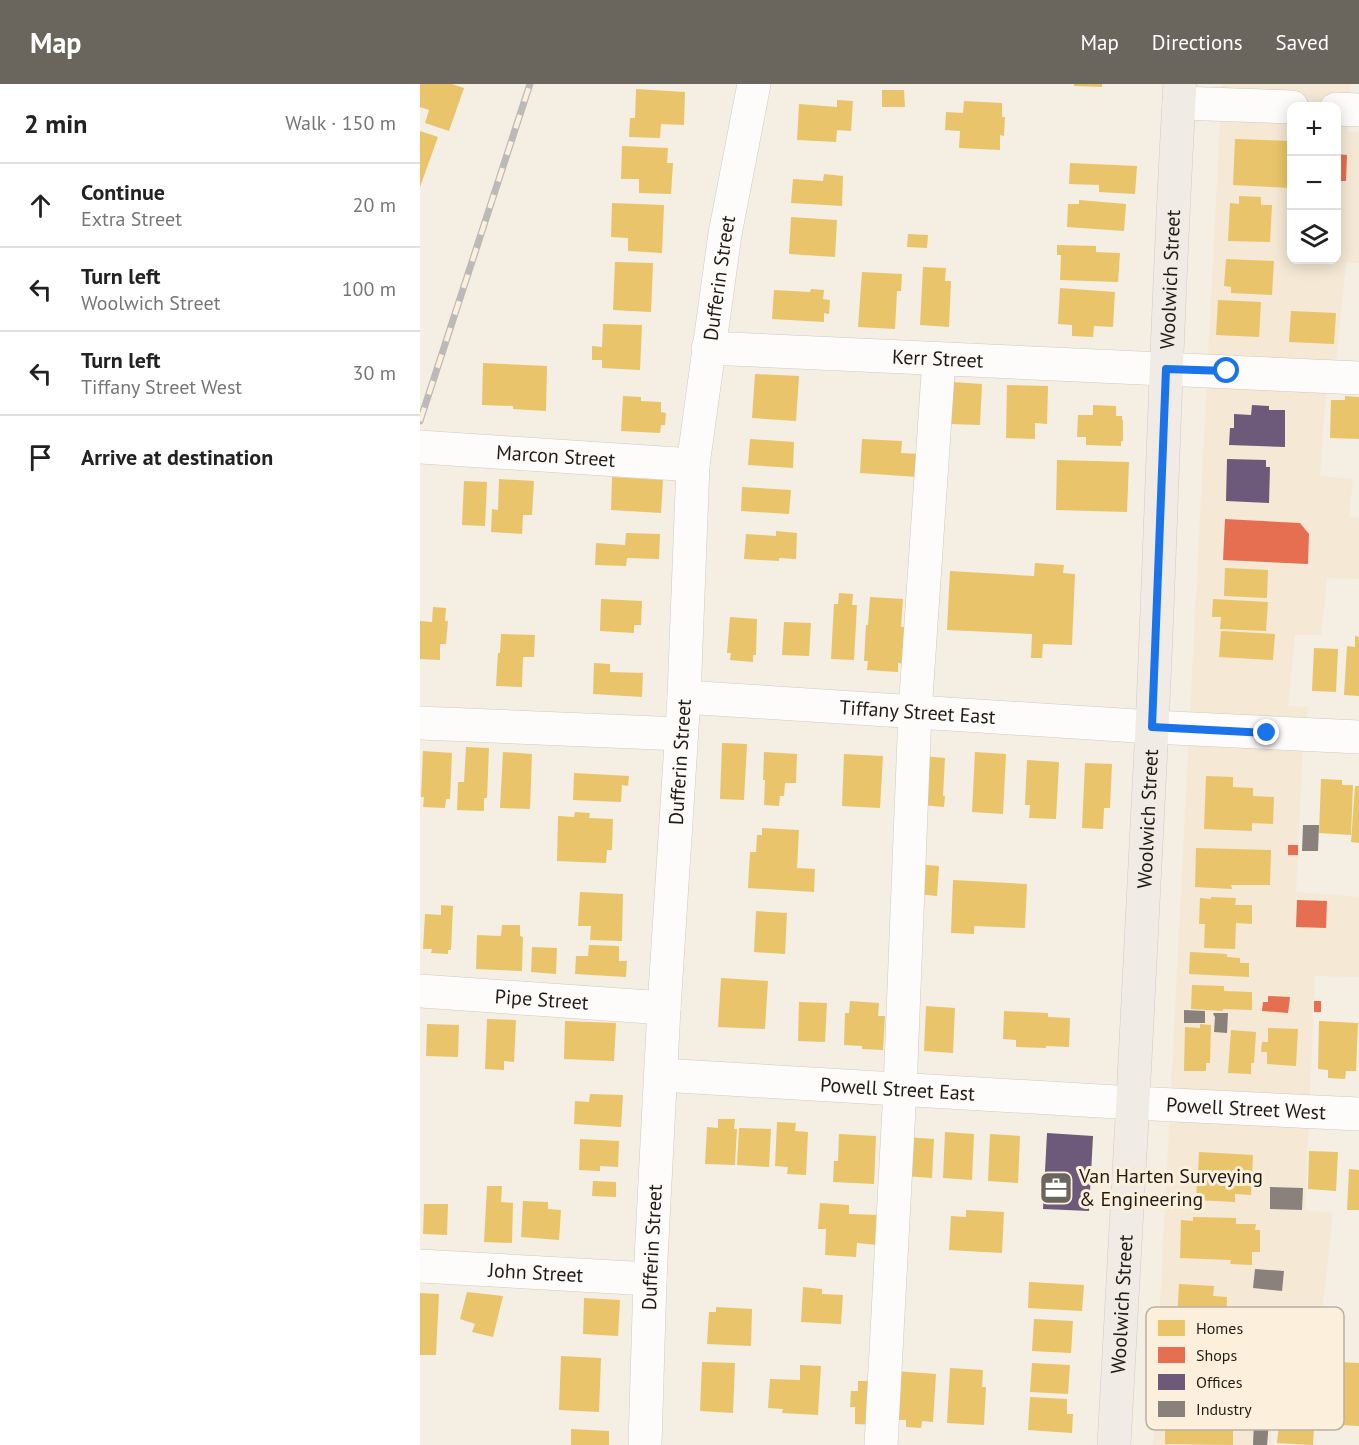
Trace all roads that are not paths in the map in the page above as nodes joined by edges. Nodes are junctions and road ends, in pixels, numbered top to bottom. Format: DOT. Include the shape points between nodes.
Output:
graph roads {
  1 [pos="754,84"];
  2 [pos="1179,94"];
  3 [pos="1287,106"];
  4 [pos="1341,109"];
  5 [pos="1359,110"];
  6 [pos="708,348"];
  7 [pos="939,359"];
  8 [pos="1166,369"];
  9 [pos="1359,378"];
  10 [pos="420,447"];
  11 [pos="693,465"];
  12 [pos="684,697"];
  13 [pos="915,712"];
  14 [pos="420,723"];
  15 [pos="1152,727"];
  16 [pos="681,734"];
  17 [pos="1359,737"];
  18 [pos="420,992"];
  19 [pos="664,1008"];
  20 [pos="662,1075"];
  21 [pos="900,1089"];
  22 [pos="1133,1103"];
  23 [pos="1359,1114"];
  24 [pos="420,1266"];
  25 [pos="650,1279"];
  26 [pos="645,1445"];
  27 [pos="881,1445"];
  28 [pos="1114,1445"];
  1 -- 6 [label="street, Dufferin Street"];
  2 -- 3 [label="street"];
  2 -- 8 [label="main road, Woolwich Street"];
  4 -- 5 [label="street"];
  6 -- 7 [label="street, Kerr Street"];
  6 -- 11 [label="street, Dufferin Street"];
  7 -- 8 [label="street, Kerr Street"];
  7 -- 13 [label="street"];
  8 -- 9 [label="street, Kerr Street"];
  8 -- 15 [label="main road, Woolwich Street"];
  10 -- 11 [label="street, Marcon Street"];
  11 -- 12 [label="street, Dufferin Street"];
  12 -- 13 [label="street, Tiffany Street East"];
  12 -- 16 [label="street, Dufferin Street"];
  13 -- 15 [label="street, Tiffany Street East"];
  13 -- 21 [label="street"];
  14 -- 16 [label="street"];
  15 -- 17 [label="street, Tiffany Street East"];
  15 -- 22 [label="main road, Woolwich Street"];
  16 -- 19 [label="street, Dufferin Street"];
  18 -- 19 [label="street, Pipe Street"];
  19 -- 20 [label="street, Dufferin Street"];
  20 -- 21 [label="street, Powell Street East"];
  20 -- 25 [label="street, Dufferin Street"];
  21 -- 22 [label="street, Powell Street East"];
  21 -- 27 [label="street"];
  22 -- 23 [label="street, Powell Street West"];
  22 -- 28 [label="main road, Woolwich Street"];
  24 -- 25 [label="street, John Street"];
  25 -- 26 [label="street, Dufferin Street"];
}
